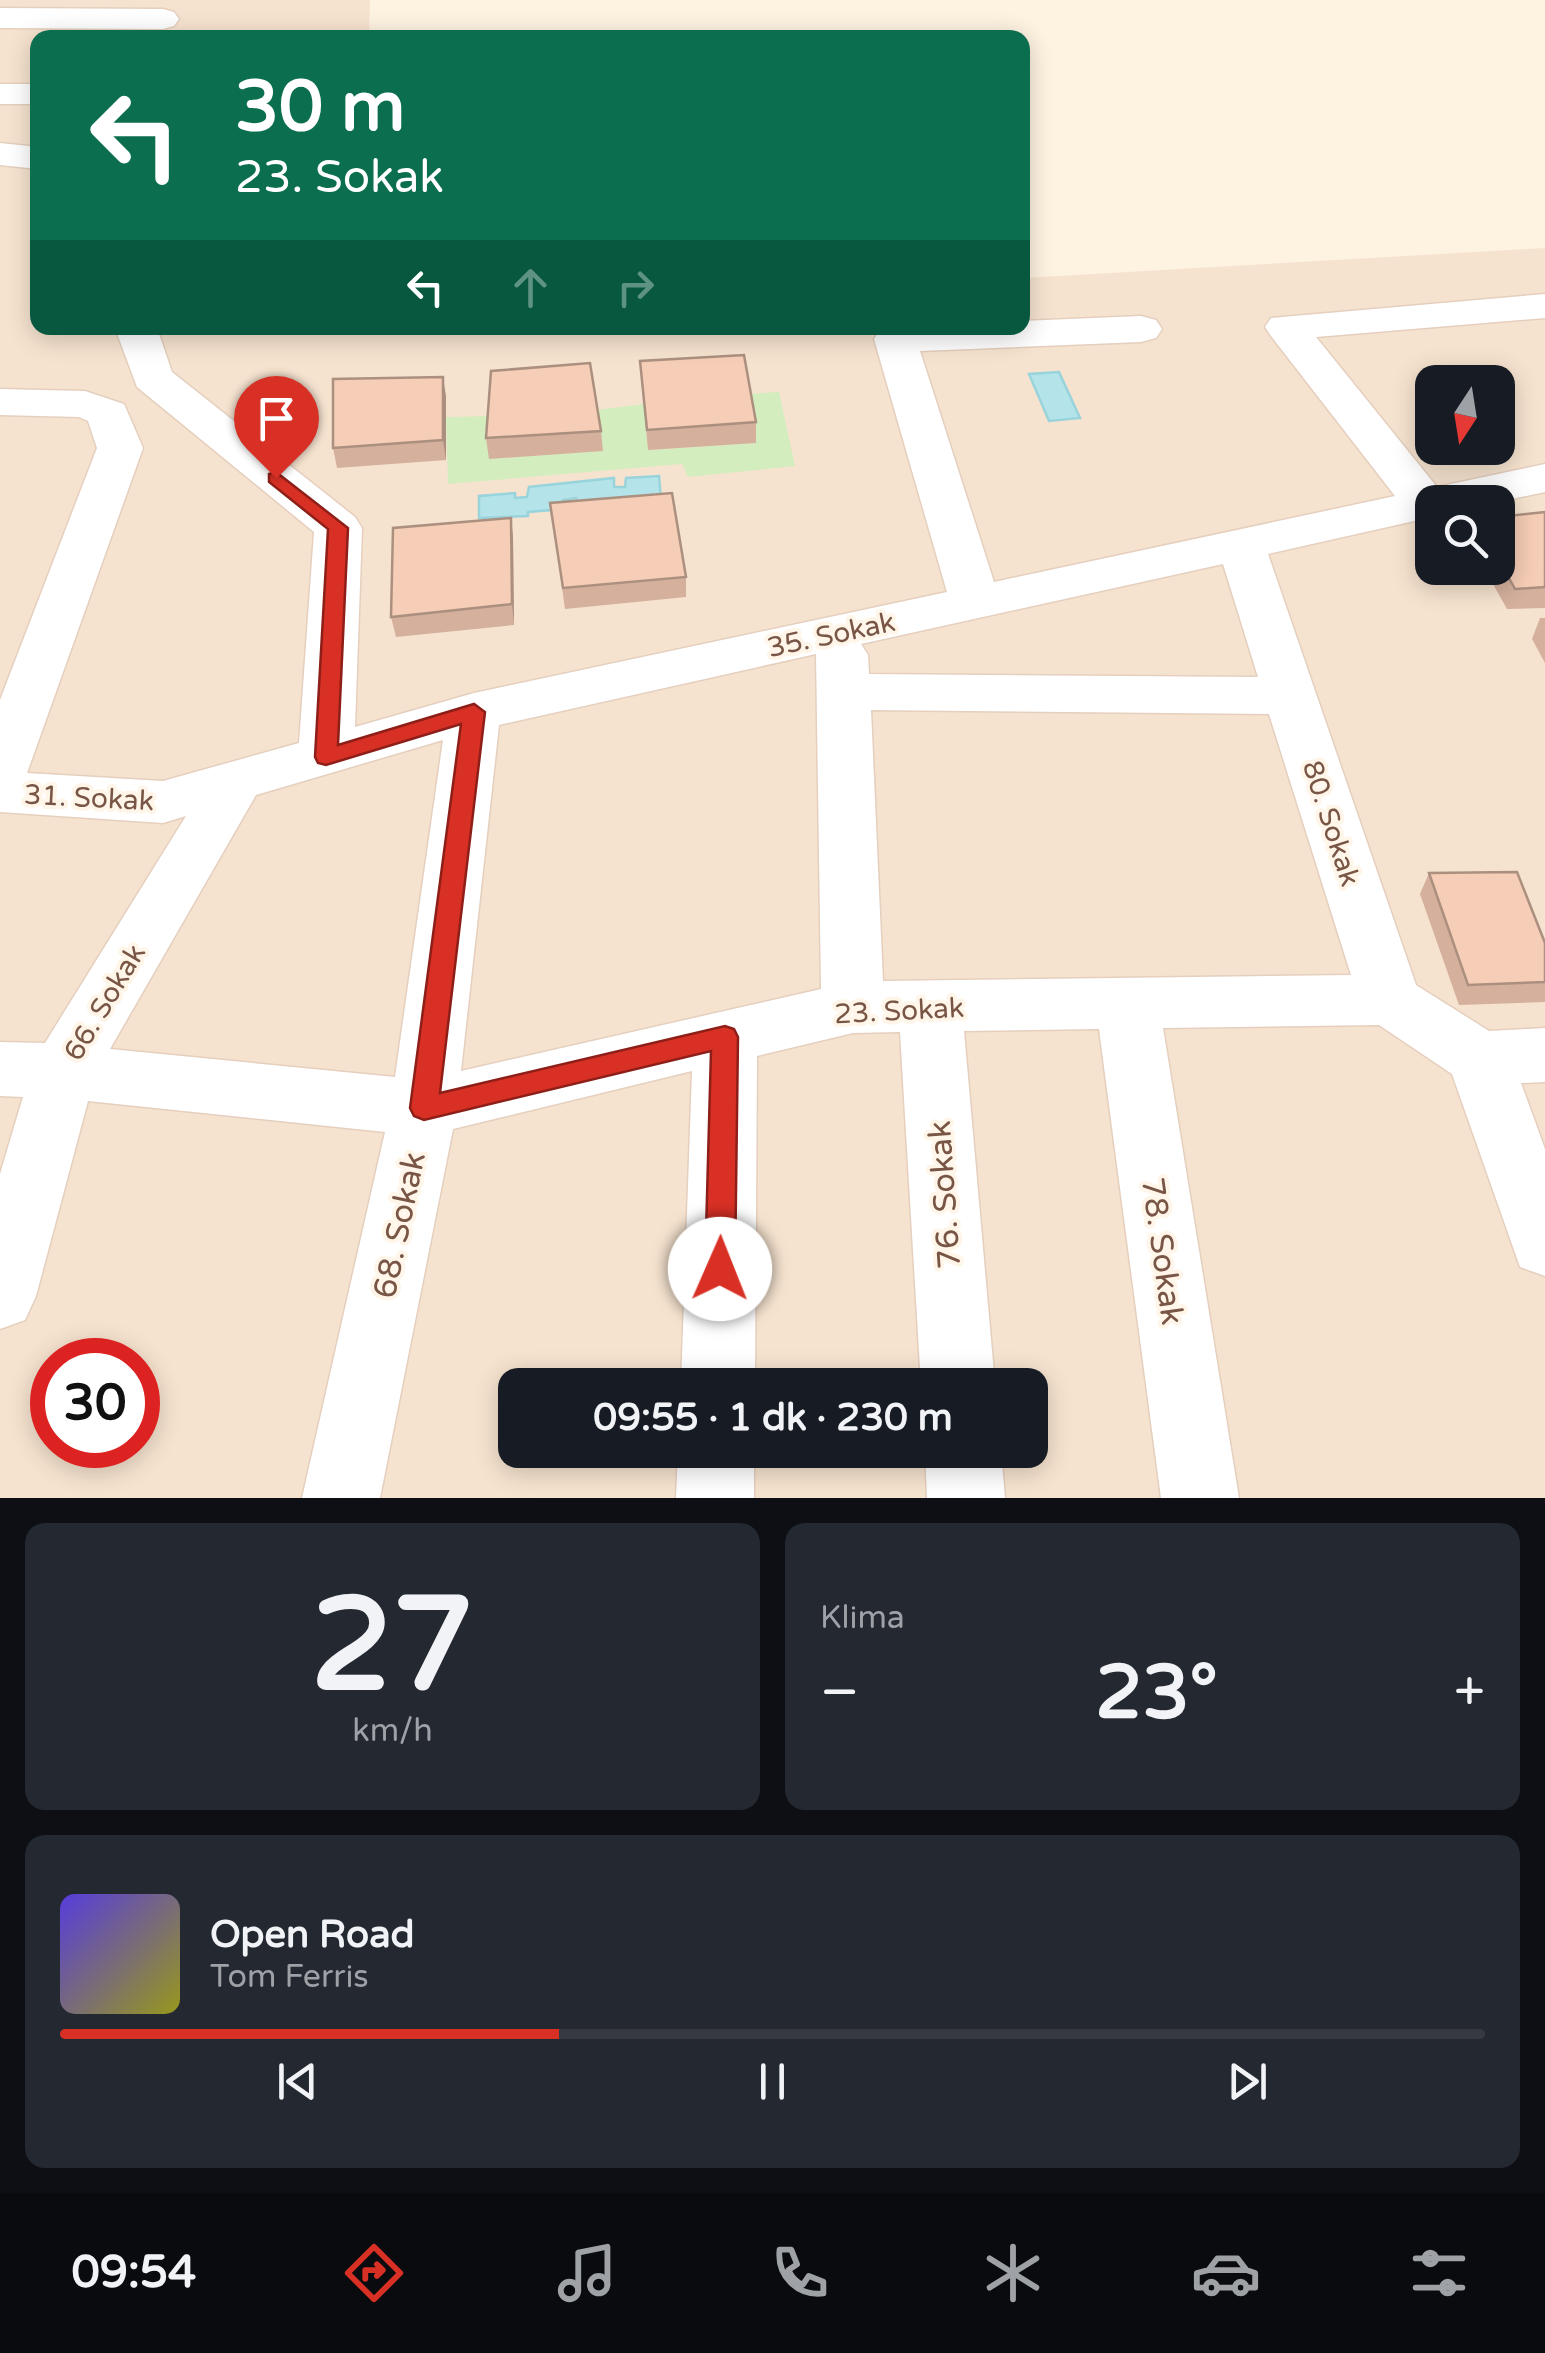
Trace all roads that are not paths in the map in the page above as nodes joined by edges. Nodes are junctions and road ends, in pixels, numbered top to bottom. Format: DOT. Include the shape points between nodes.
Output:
graph roads {
  1 [pos="0,18"];
  2 [pos="160,19"];
  3 [pos="0,94"];
  4 [pos="30,94"];
  5 [pos="0,154"];
  6 [pos="30,157"];
  7 [pos="1545,306"];
  8 [pos="1142,329"];
  9 [pos="1030,334"];
  10 [pos="138,335"];
  11 [pos="994,335"];
  12 [pos="0,402"];
  13 [pos="1545,478"];
  14 [pos="1416,485"];
  15 [pos="1513,485"];
  16 [pos="1415,506"];
  17 [pos="1240,544"];
  18 [pos="975,602"];
  19 [pos="842,632"];
  20 [pos="843,692"];
  21 [pos="1290,696"];
  22 [pos="474,712"];
  23 [pos="326,757"];
  24 [pos="0,772"];
  25 [pos="235,783"];
  26 [pos="0,792"];
  27 [pos="1390,1000"];
  28 [pos="1127,1003"];
  29 [pos="930,1006"];
  30 [pos="852,1007"];
  31 [pos="725,1037"];
  32 [pos="1545,1055"];
  33 [pos="1479,1058"];
  34 [pos="31,1070"];
  35 [pos="424,1108"];
  36 [pos="1545,1244"];
  37 [pos="0,1296"];
  38 [pos="718,1368"];
  39 [pos="957,1368"];
  40 [pos="716,1468"];
  41 [pos="964,1468"];
  42 [pos="341,1498"];
  43 [pos="715,1498"];
  44 [pos="966,1498"];
  45 [pos="1200,1498"];
  1 -- 2 [label="street"];
  3 -- 4 [label="street"];
  5 -- 6 [label="street"];
  7 -- 14 [label="street" via="1286,328"];
  8 -- 9 [label="street"];
  10 -- 23 [label="street" via="152,378 338,528"];
  11 -- 18 [label="street" via="895,339"];
  12 -- 24 [label="street" via="84,404 108,413 120,448"];
  13 -- 15 [label="street, 35. Sokak"];
  16 -- 17 [label="street, 35. Sokak"];
  17 -- 18 [label="street, 35. Sokak"];
  17 -- 21 [label="street, 80. Sokak"];
  18 -- 19 [label="street, 35. Sokak"];
  19 -- 20 [label="street"];
  19 -- 22 [label="street, 35. Sokak"];
  20 -- 21 [label="street"];
  20 -- 30 [label="street"];
  21 -- 27 [label="street, 80. Sokak"];
  22 -- 23 [label="street, 35. Sokak"];
  22 -- 35 [label="street, 68. Sokak"];
  23 -- 25 [label="street, 35. Sokak"];
  25 -- 26 [label="street, 31. Sokak" via="163,802"];
  25 -- 34 [label="street, 66. Sokak"];
  27 -- 28 [label="street, 23. Sokak"];
  27 -- 33 [label="street"];
  28 -- 29 [label="street, 23. Sokak"];
  28 -- 45 [label="street, 78. Sokak"];
  29 -- 30 [label="street, 23. Sokak"];
  29 -- 39 [label="street, 76. Sokak"];
  30 -- 31 [label="street, 23. Sokak"];
  31 -- 35 [label="street, 23. Sokak"];
  31 -- 38 [label="street"];
  32 -- 33 [label="street"];
  33 -- 36 [label="street"];
  34 -- 35 [label="street, 23. Sokak"];
  34 -- 37 [label="street, 66. Sokak"];
  35 -- 42 [label="street, 68. Sokak"];
  40 -- 43 [label="street"];
  41 -- 44 [label="street"];
}
